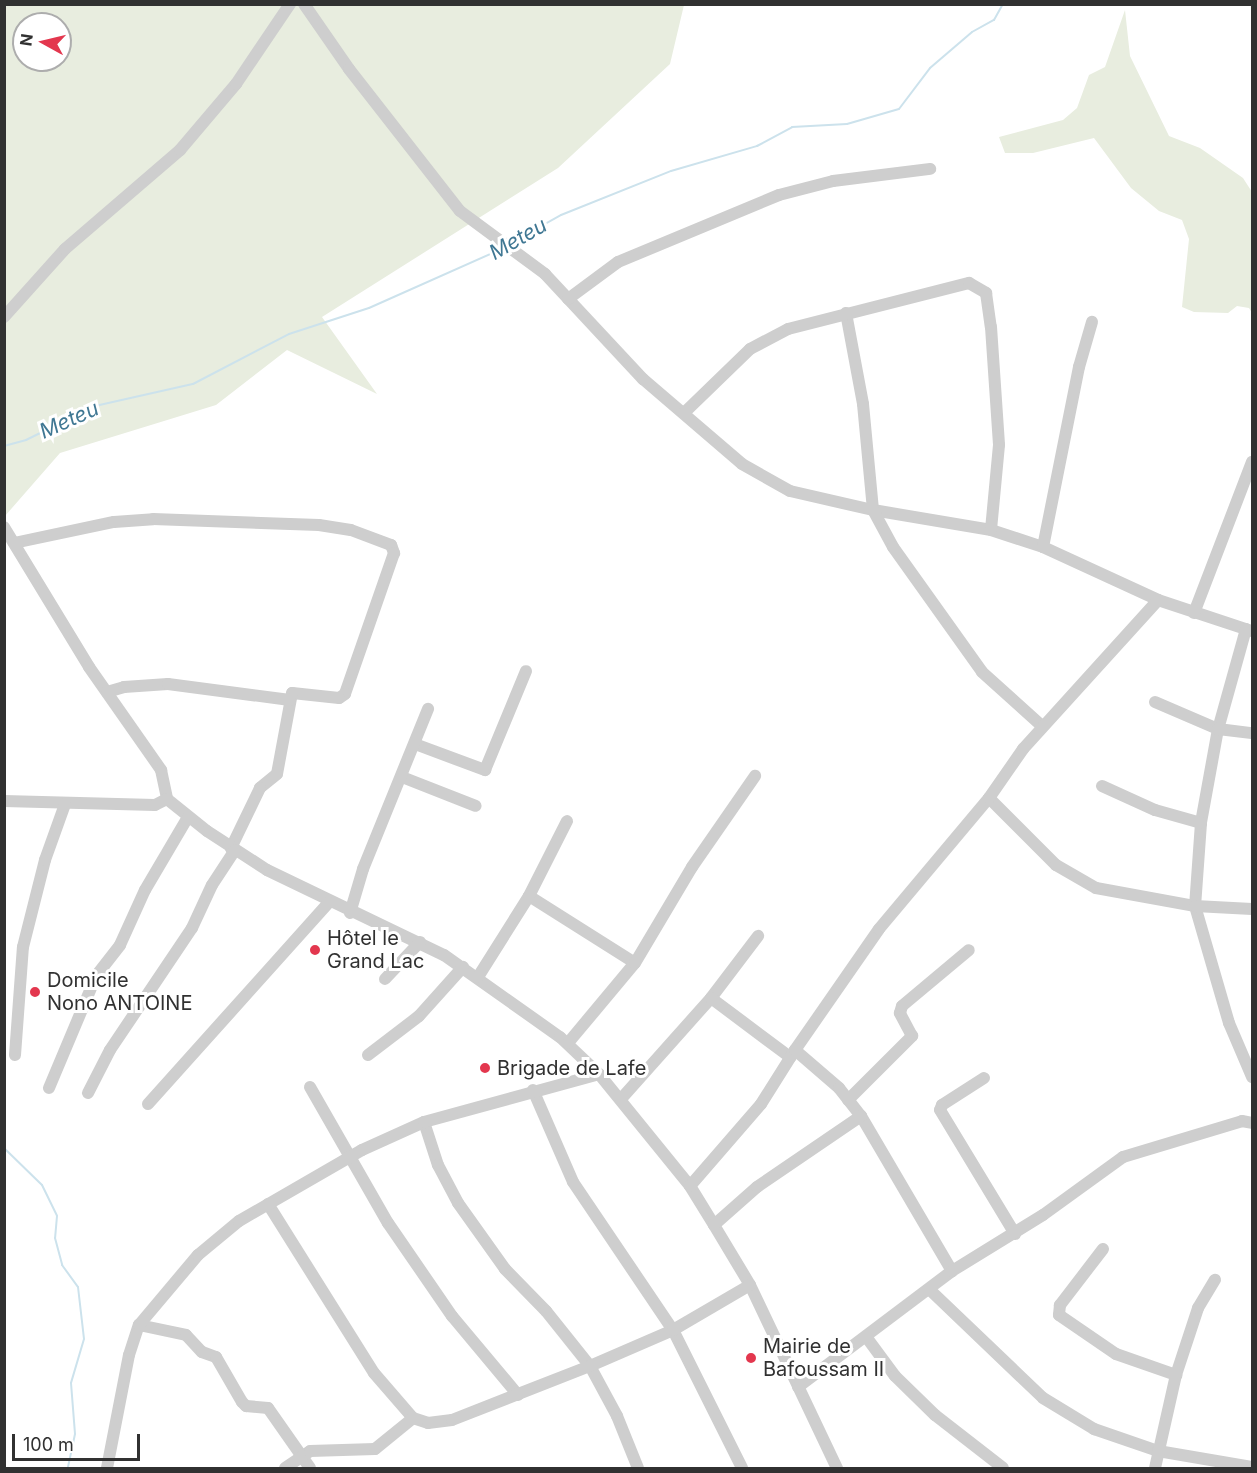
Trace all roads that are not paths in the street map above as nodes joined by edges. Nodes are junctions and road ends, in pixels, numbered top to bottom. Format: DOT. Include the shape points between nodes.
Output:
graph roads {
  1 [pos="290,4"];
  2 [pos="304,4"];
  3 [pos="930,169"];
  4 [pos="568,299"];
  5 [pos="846,313"];
  6 [pos="4,317"];
  7 [pos="1092,322"];
  8 [pos="684,413"];
  9 [pos="1252,462"];
  10 [pos="873,510"];
  11 [pos="4,527"];
  12 [pos="991,530"];
  13 [pos="14,543"];
  14 [pos="1042,547"];
  15 [pos="1158,600"];
  16 [pos="1194,613"];
  17 [pos="1249,630"];
  18 [pos="526,670"];
  19 [pos="107,692"];
  20 [pos="290,700"];
  21 [pos="1155,702"];
  22 [pos="428,710"];
  23 [pos="1042,726"];
  24 [pos="1218,729"];
  25 [pos="1252,733"];
  26 [pos="415,744"];
  27 [pos="755,776"];
  28 [pos="402,777"];
  29 [pos="1102,786"];
  30 [pos="989,798"];
  31 [pos="167,799"];
  32 [pos="4,801"];
  33 [pos="65,804"];
  34 [pos="476,806"];
  35 [pos="188,817"];
  36 [pos="567,821"];
  37 [pos="1201,823"];
  38 [pos="233,849"];
  39 [pos="529,896"];
  40 [pos="329,902"];
  41 [pos="1195,906"];
  42 [pos="1252,909"];
  43 [pos="350,913"];
  44 [pos="758,936"];
  45 [pos="420,942"];
  46 [pos="969,950"];
  47 [pos="635,963"];
  48 [pos="463,967"];
  49 [pos="478,977"];
  50 [pos="385,979"];
  51 [pos="711,998"];
  52 [pos="568,1043"];
  53 [pos="793,1054"];
  54 [pos="15,1055"];
  55 [pos="368,1055"];
  56 [pos="600,1074"];
  57 [pos="1252,1077"];
  58 [pos="984,1078"];
  59 [pos="310,1087"];
  60 [pos="49,1088"];
  61 [pos="533,1090"];
  62 [pos="88,1093"];
  63 [pos="621,1099"];
  64 [pos="848,1100"];
  65 [pos="148,1104"];
  66 [pos="861,1116"];
  67 [pos="424,1122"];
  68 [pos="1252,1123"];
  69 [pos="349,1159"];
  70 [pos="690,1186"];
  71 [pos="268,1204"];
  72 [pos="714,1225"];
  73 [pos="1015,1234"];
  74 [pos="1103,1250"];
  75 [pos="952,1270"];
  76 [pos="1215,1280"];
  77 [pos="750,1285"];
  78 [pos="930,1290"];
  79 [pos="139,1325"];
  80 [pos="673,1330"];
  81 [pos="867,1338"];
  82 [pos="590,1366"];
  83 [pos="1176,1375"];
  84 [pos="798,1387"];
  85 [pos="518,1395"];
  86 [pos="413,1418"];
  87 [pos="1158,1451"];
  88 [pos="302,1456"];
  89 [pos="1252,1467"];
  90 [pos="107,1468"];
  91 [pos="285,1468"];
  92 [pos="310,1468"];
  93 [pos="638,1468"];
  94 [pos="741,1468"];
  95 [pos="837,1468"];
  96 [pos="1003,1468"];
  97 [pos="1155,1468"];
  1 -- 6 [label="street" via="236,84 180,150 64,249"];
  2 -- 4 [label="street" via="447,196 479,227 545,274"];
  3 -- 4 [label="street" via="833,182 779,195 628,257"];
  4 -- 8 [label="street" via="643,379"];
  5 -- 8 [label="street" via="788,329 750,349"];
  5 -- 10 [label="street" via="863,404"];
  5 -- 12 [label="street" via="969,284 986,293 999,446"];
  7 -- 14 [label="street"];
  8 -- 10 [label="street" via="718,447 790,491"];
  9 -- 16 [label="street"];
  10 -- 12 [label="street"];
  10 -- 23 [label="street" via="893,547 982,672"];
  11 -- 13 [label="street"];
  12 -- 14 [label="street"];
  13 -- 19 [label="street"];
  13 -- 20 [label="street" via="114,522 153,519 319,525 351,530 391,545 394,553 345,694 339,698 294,692"];
  14 -- 15 [label="street"];
  15 -- 16 [label="street"];
  15 -- 23 [label="street"];
  16 -- 17 [label="street"];
  17 -- 24 [label="street"];
  18 -- 26 [label="street" via="485,770"];
  19 -- 20 [label="street" via="168,684"];
  19 -- 31 [label="street" via="161,770"];
  20 -- 38 [label="street" via="277,774 260,788"];
  21 -- 24 [label="street"];
  22 -- 26 [label="street"];
  23 -- 30 [label="street"];
  24 -- 25 [label="street"];
  24 -- 37 [label="street"];
  26 -- 28 [label="street"];
  27 -- 47 [label="street" via="692,867"];
  28 -- 34 [label="street"];
  28 -- 43 [label="street" via="363,869"];
  29 -- 37 [label="street" via="1155,810"];
  30 -- 41 [label="street" via="1024,837 1073,876 1103,890"];
  30 -- 53 [label="street" via="879,929"];
  31 -- 33 [label="street" via="155,805"];
  31 -- 35 [label="street"];
  32 -- 33 [label="street"];
  33 -- 54 [label="street" via="45,860 23,947"];
  35 -- 38 [label="street"];
  35 -- 60 [label="street" via="145,890 120,945 96,976"];
  36 -- 39 [label="street"];
  37 -- 41 [label="street"];
  38 -- 40 [label="street"];
  38 -- 62 [label="street" via="192,928 110,1050"];
  39 -- 47 [label="street"];
  39 -- 49 [label="street"];
  40 -- 43 [label="street"];
  40 -- 65 [label="street"];
  41 -- 42 [label="street"];
  41 -- 57 [label="street" via="1229,1023"];
  43 -- 45 [label="street"];
  44 -- 51 [label="street"];
  45 -- 48 [label="street"];
  45 -- 50 [label="street"];
  46 -- 64 [label="street" via="902,1006 900,1013 912,1036"];
  47 -- 52 [label="street"];
  48 -- 49 [label="street"];
  48 -- 55 [label="street" via="419,1016"];
  49 -- 52 [label="street"];
  51 -- 53 [label="street"];
  51 -- 63 [label="street"];
  52 -- 56 [label="street"];
  53 -- 64 [label="street"];
  53 -- 70 [label="street" via="761,1104"];
  56 -- 61 [label="street"];
  56 -- 63 [label="street"];
  58 -- 73 [label="street" via="940,1110"];
  59 -- 69 [label="street"];
  61 -- 67 [label="street"];
  61 -- 80 [label="street" via="573,1182"];
  63 -- 70 [label="street"];
  64 -- 66 [label="street"];
  66 -- 72 [label="street" via="757,1187"];
  66 -- 75 [label="street"];
  67 -- 69 [label="street"];
  67 -- 82 [label="street" via="438,1165 458,1203 505,1269 546,1311"];
  68 -- 73 [label="street" via="1242,1121 1123,1157"];
  69 -- 71 [label="street"];
  69 -- 85 [label="street" via="452,1316"];
  70 -- 72 [label="street"];
  71 -- 79 [label="street" via="239,1221 198,1255"];
  71 -- 86 [label="street" via="374,1373"];
  72 -- 77 [label="street"];
  73 -- 75 [label="street"];
  74 -- 83 [label="street" via="1060,1305 1059,1315 1116,1354"];
  75 -- 78 [label="street"];
  76 -- 83 [label="street" via="1198,1308"];
  77 -- 80 [label="street"];
  77 -- 84 [label="street"];
  78 -- 81 [label="street"];
  78 -- 87 [label="street" via="1043,1398 1094,1429"];
  79 -- 88 [label="street" via="186,1335 202,1352 216,1357 246,1406 268,1408"];
  79 -- 90 [label="street" via="129,1355"];
  80 -- 82 [label="street"];
  80 -- 94 [label="street"];
  81 -- 84 [label="street"];
  81 -- 96 [label="street" via="895,1376 934,1415"];
  82 -- 85 [label="street"];
  82 -- 93 [label="street" via="617,1416"];
  83 -- 87 [label="street"];
  84 -- 95 [label="street"];
  85 -- 86 [label="street" via="440,1423"];
  86 -- 88 [label="street" via="375,1449 322,1448"];
  87 -- 89 [label="street"];
  87 -- 97 [label="street"];
  88 -- 91 [label="street"];
  88 -- 92 [label="street"];
}
